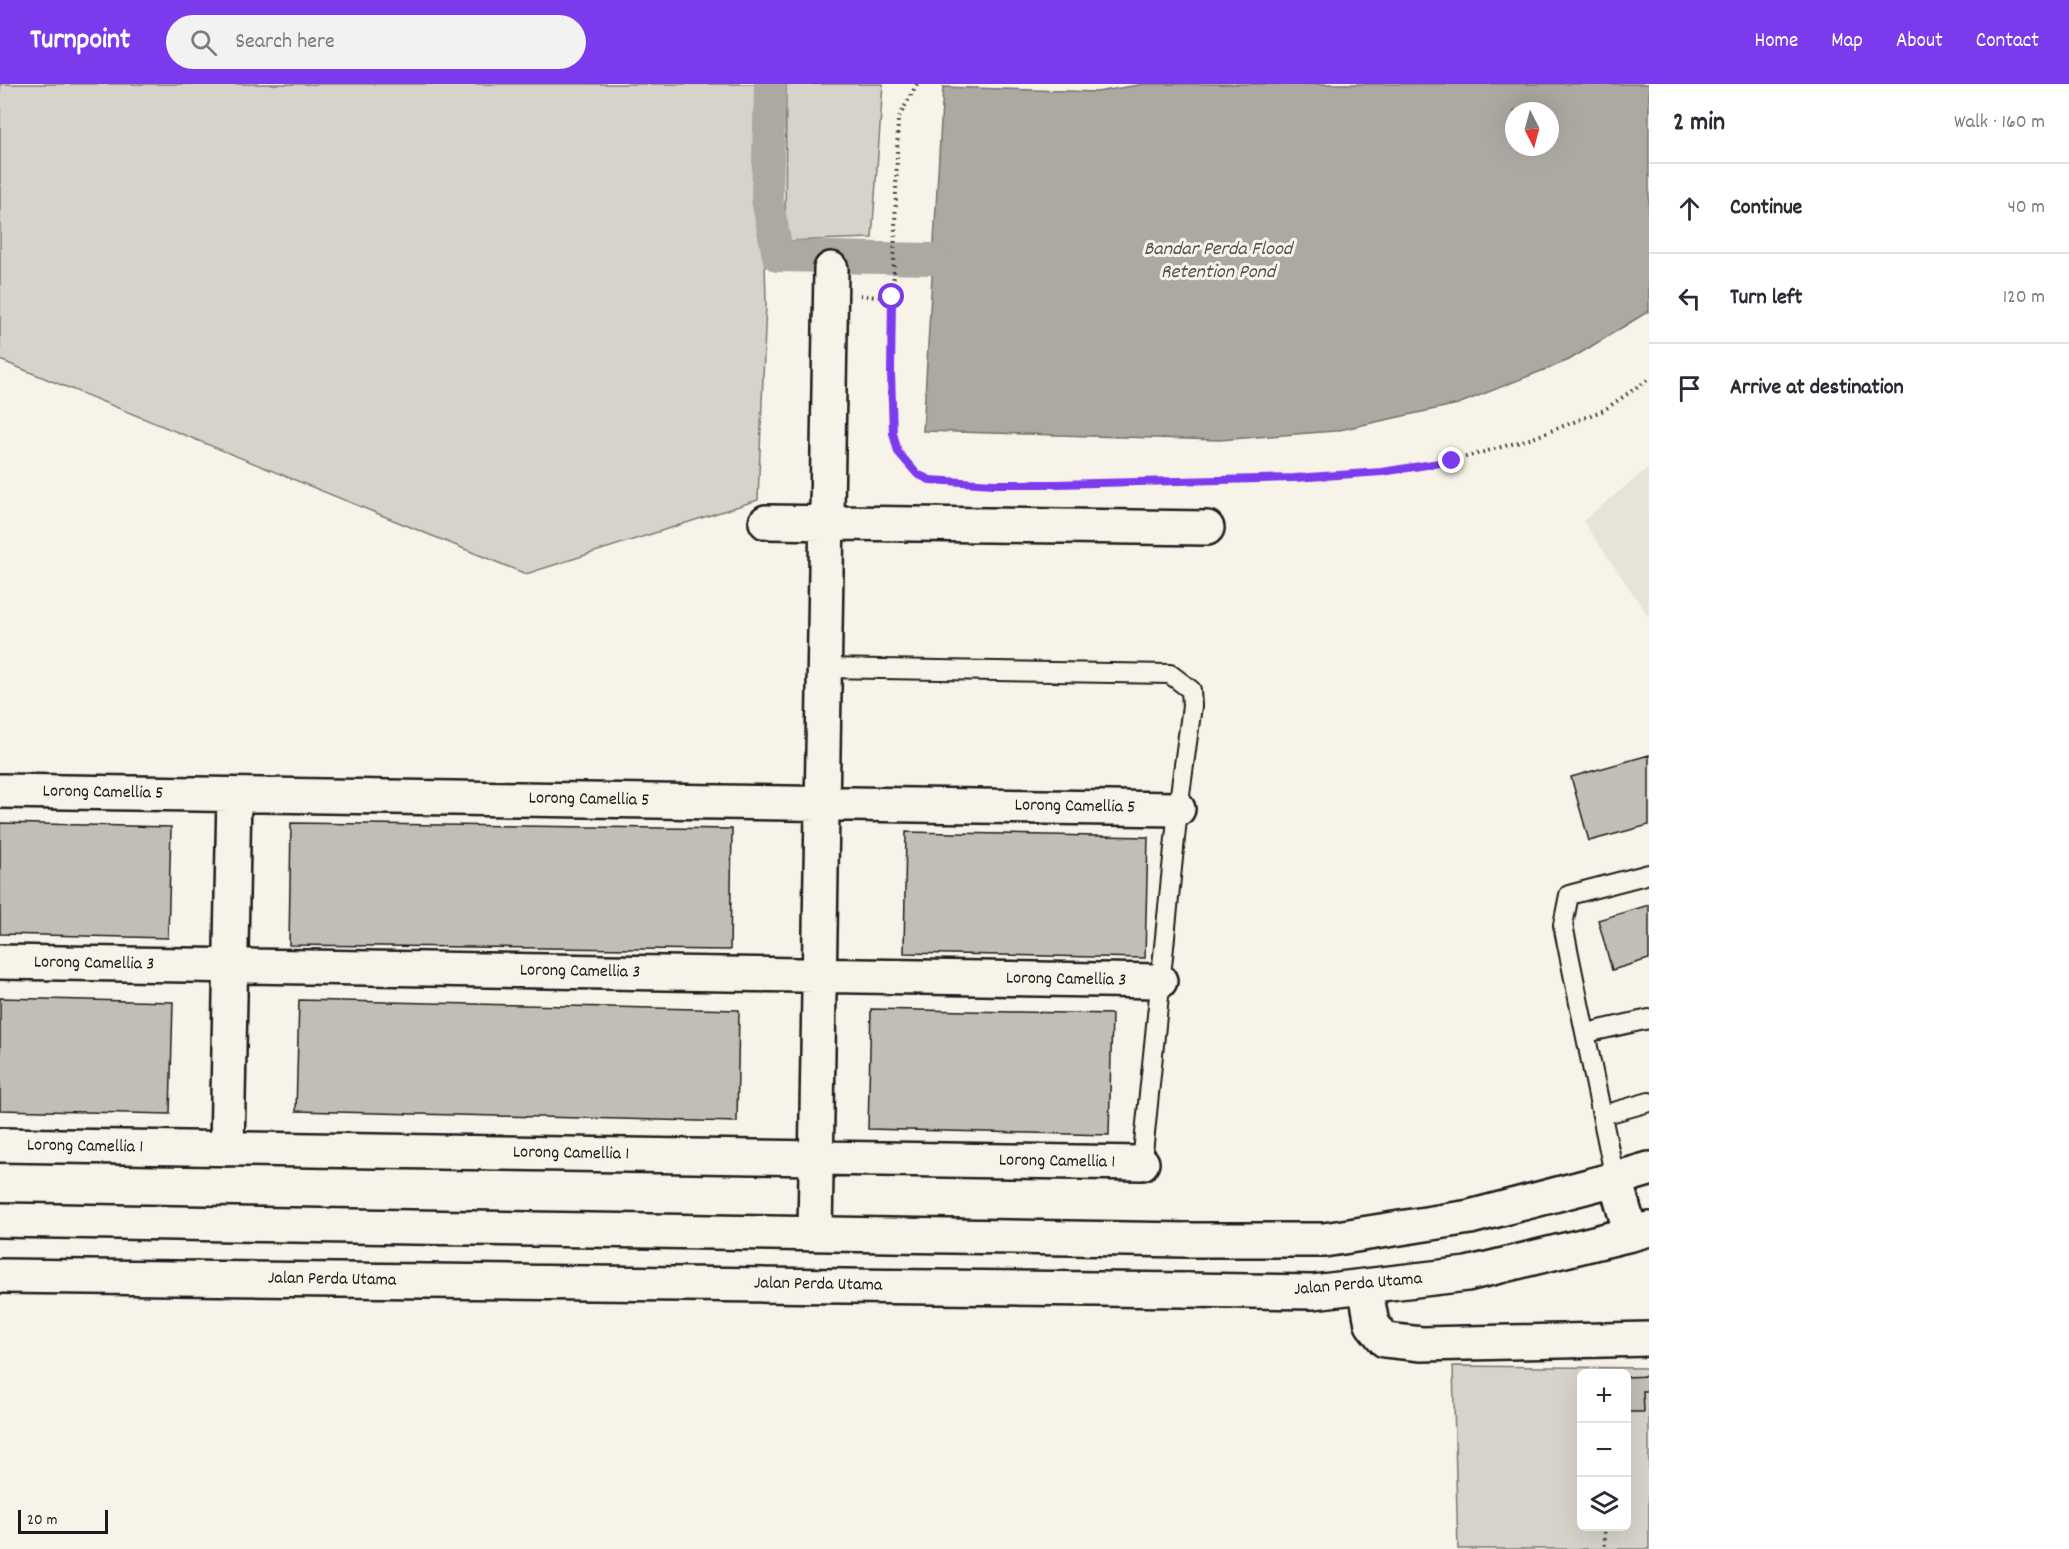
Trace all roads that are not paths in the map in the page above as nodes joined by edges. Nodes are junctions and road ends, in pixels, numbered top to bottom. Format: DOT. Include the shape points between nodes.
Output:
graph roads {
  1 [pos="831,269"];
  2 [pos="766,522"];
  3 [pos="827,523"];
  4 [pos="1207,528"];
  5 [pos="825,668"];
  6 [pos="0,791"];
  7 [pos="234,795"];
  8 [pos="822,803"];
  9 [pos="1178,809"];
  10 [pos="1649,874"];
  11 [pos="0,962"];
  12 [pos="231,966"];
  13 [pos="819,975"];
  14 [pos="1160,981"];
  15 [pos="1649,1019"];
  16 [pos="1586,1034"];
  17 [pos="1649,1102"];
  18 [pos="1603,1115"];
  19 [pos="0,1145"];
  20 [pos="227,1149"];
  21 [pos="816,1158"];
  22 [pos="1142,1163"];
  23 [pos="1649,1169"];
  24 [pos="1615,1179"];
  25 [pos="0,1220"];
  26 [pos="1640,1232"];
  27 [pos="815,1233"];
  28 [pos="0,1276"];
  29 [pos="1365,1286"];
  30 [pos="1649,1339"];
  1 -- 3 [label="street"];
  2 -- 3 [label="street"];
  3 -- 4 [label="street"];
  3 -- 5 [label="street"];
  5 -- 8 [label="street"];
  5 -- 9 [label="lane" via="1170,674 1191,690 1192,706"];
  6 -- 7 [label="street, Lorong Camellia 5"];
  7 -- 8 [label="street, Lorong Camellia 5"];
  7 -- 12 [label="street"];
  8 -- 9 [label="street, Lorong Camellia 5"];
  8 -- 13 [label="street"];
  9 -- 14 [label="lane"];
  10 -- 16 [label="lane" via="1569,895 1563,925"];
  11 -- 12 [label="street, Lorong Camellia 3"];
  12 -- 13 [label="street, Lorong Camellia 3"];
  12 -- 20 [label="street"];
  13 -- 14 [label="street, Lorong Camellia 3"];
  13 -- 21 [label="street"];
  14 -- 22 [label="lane"];
  15 -- 16 [label="lane"];
  16 -- 18 [label="lane"];
  17 -- 18 [label="lane"];
  18 -- 24 [label="lane"];
  19 -- 20 [label="street, Lorong Camellia 1"];
  20 -- 21 [label="street, Lorong Camellia 1"];
  21 -- 22 [label="street, Lorong Camellia 1"];
  21 -- 27 [label="street"];
  23 -- 24 [label="street"];
  24 -- 26 [label="street"];
  24 -- 27 [label="street" via="1470,1217 1324,1240"];
  25 -- 27 [label="street"];
  26 -- 29 [label="street, Jalan Perda Utama" via="1467,1274"];
  28 -- 29 [label="street, Jalan Perda Utama" via="1313,1292"];
  29 -- 30 [label="street" via="1372,1324 1385,1340 1422,1344"];
}
